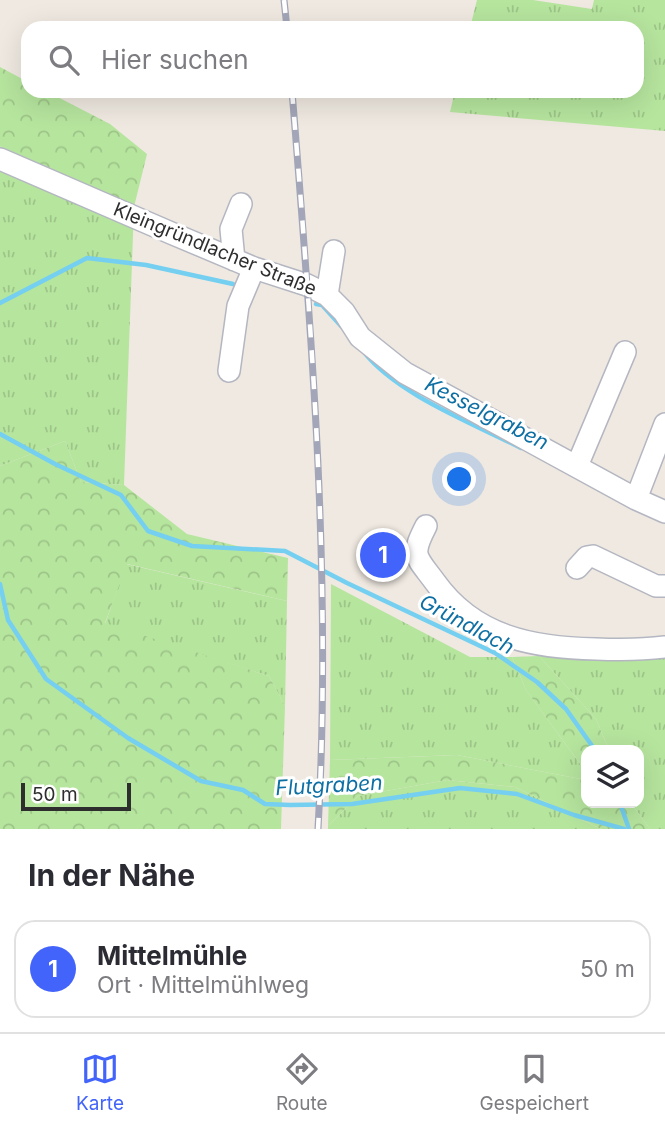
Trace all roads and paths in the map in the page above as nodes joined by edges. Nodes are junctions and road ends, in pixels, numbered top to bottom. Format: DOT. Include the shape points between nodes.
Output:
graph roads {
  1 [pos="0,159"];
  2 [pos="241,204"];
  3 [pos="334,251"];
  4 [pos="234,260"];
  5 [pos="254,268"];
  6 [pos="327,295"];
  7 [pos="625,352"];
  8 [pos="229,371"];
  9 [pos="665,424"];
  10 [pos="577,467"];
  11 [pos="636,499"];
  12 [pos="665,512"];
  13 [pos="426,526"];
  14 [pos="577,568"];
  15 [pos="665,586"];
  16 [pos="665,647"];
  1 -- 4 [label="street, Kleingründlacher Straße"];
  2 -- 4 [label="street" via="231,229"];
  3 -- 6 [label="street"];
  4 -- 5 [label="street, Kleingründlacher Straße"];
  5 -- 6 [label="street, Kleingründlacher Straße"];
  5 -- 8 [label="street" via="238,306"];
  6 -- 10 [label="street, Kleingründlacher Straße" via="360,337 405,373"];
  7 -- 10 [label="street"];
  9 -- 11 [label="street"];
  10 -- 11 [label="street, Kleingründlacher Straße"];
  11 -- 12 [label="street, Kleingründlacher Straße"];
  13 -- 16 [label="street" via="416,546 418,559 453,605 489,629 532,645 564,649"];
  14 -- 15 [label="street" via="593,556"];
}
